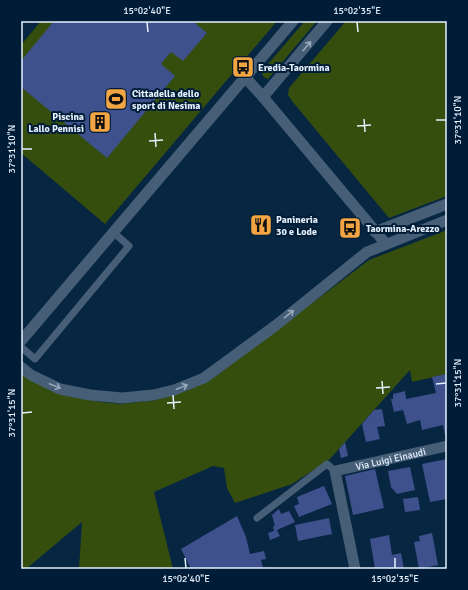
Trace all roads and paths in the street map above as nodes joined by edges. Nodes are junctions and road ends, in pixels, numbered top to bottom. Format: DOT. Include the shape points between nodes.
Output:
graph roads {
  1 [pos="293,21"];
  2 [pos="327,21"];
  3 [pos="246,77"];
  4 [pos="263,97"];
  5 [pos="447,204"];
  6 [pos="447,220"];
  7 [pos="114,232"];
  8 [pos="375,232"];
  9 [pos="386,244"];
  10 [pos="21,341"];
  11 [pos="21,347"];
  12 [pos="21,367"];
  13 [pos="447,446"];
  14 [pos="335,471"];
  15 [pos="257,518"];
  16 [pos="355,569"];
  1 -- 3 [label="street"];
  4 -- 2 [label="street, one-way"];
  3 -- 4 [label="street"];
  3 -- 7 [label="street"];
  4 -- 8 [label="street"];
  5 -- 8 [label="street"];
  6 -- 9 [label="street"];
  7 -- 10 [label="street"];
  7 -- 11 [label="lane" via="129,246 35,359"];
  8 -- 9 [label="street"];
  12 -- 9 [label="street, one-way" via="31,375 60,388 101,397 122,398 174,390 204,378 275,326 367,252"];
  13 -- 14 [label="street, Via Luigi Einaudi"];
  14 -- 15 [label="lane" via="327,464"];
  14 -- 16 [label="street"];
}
